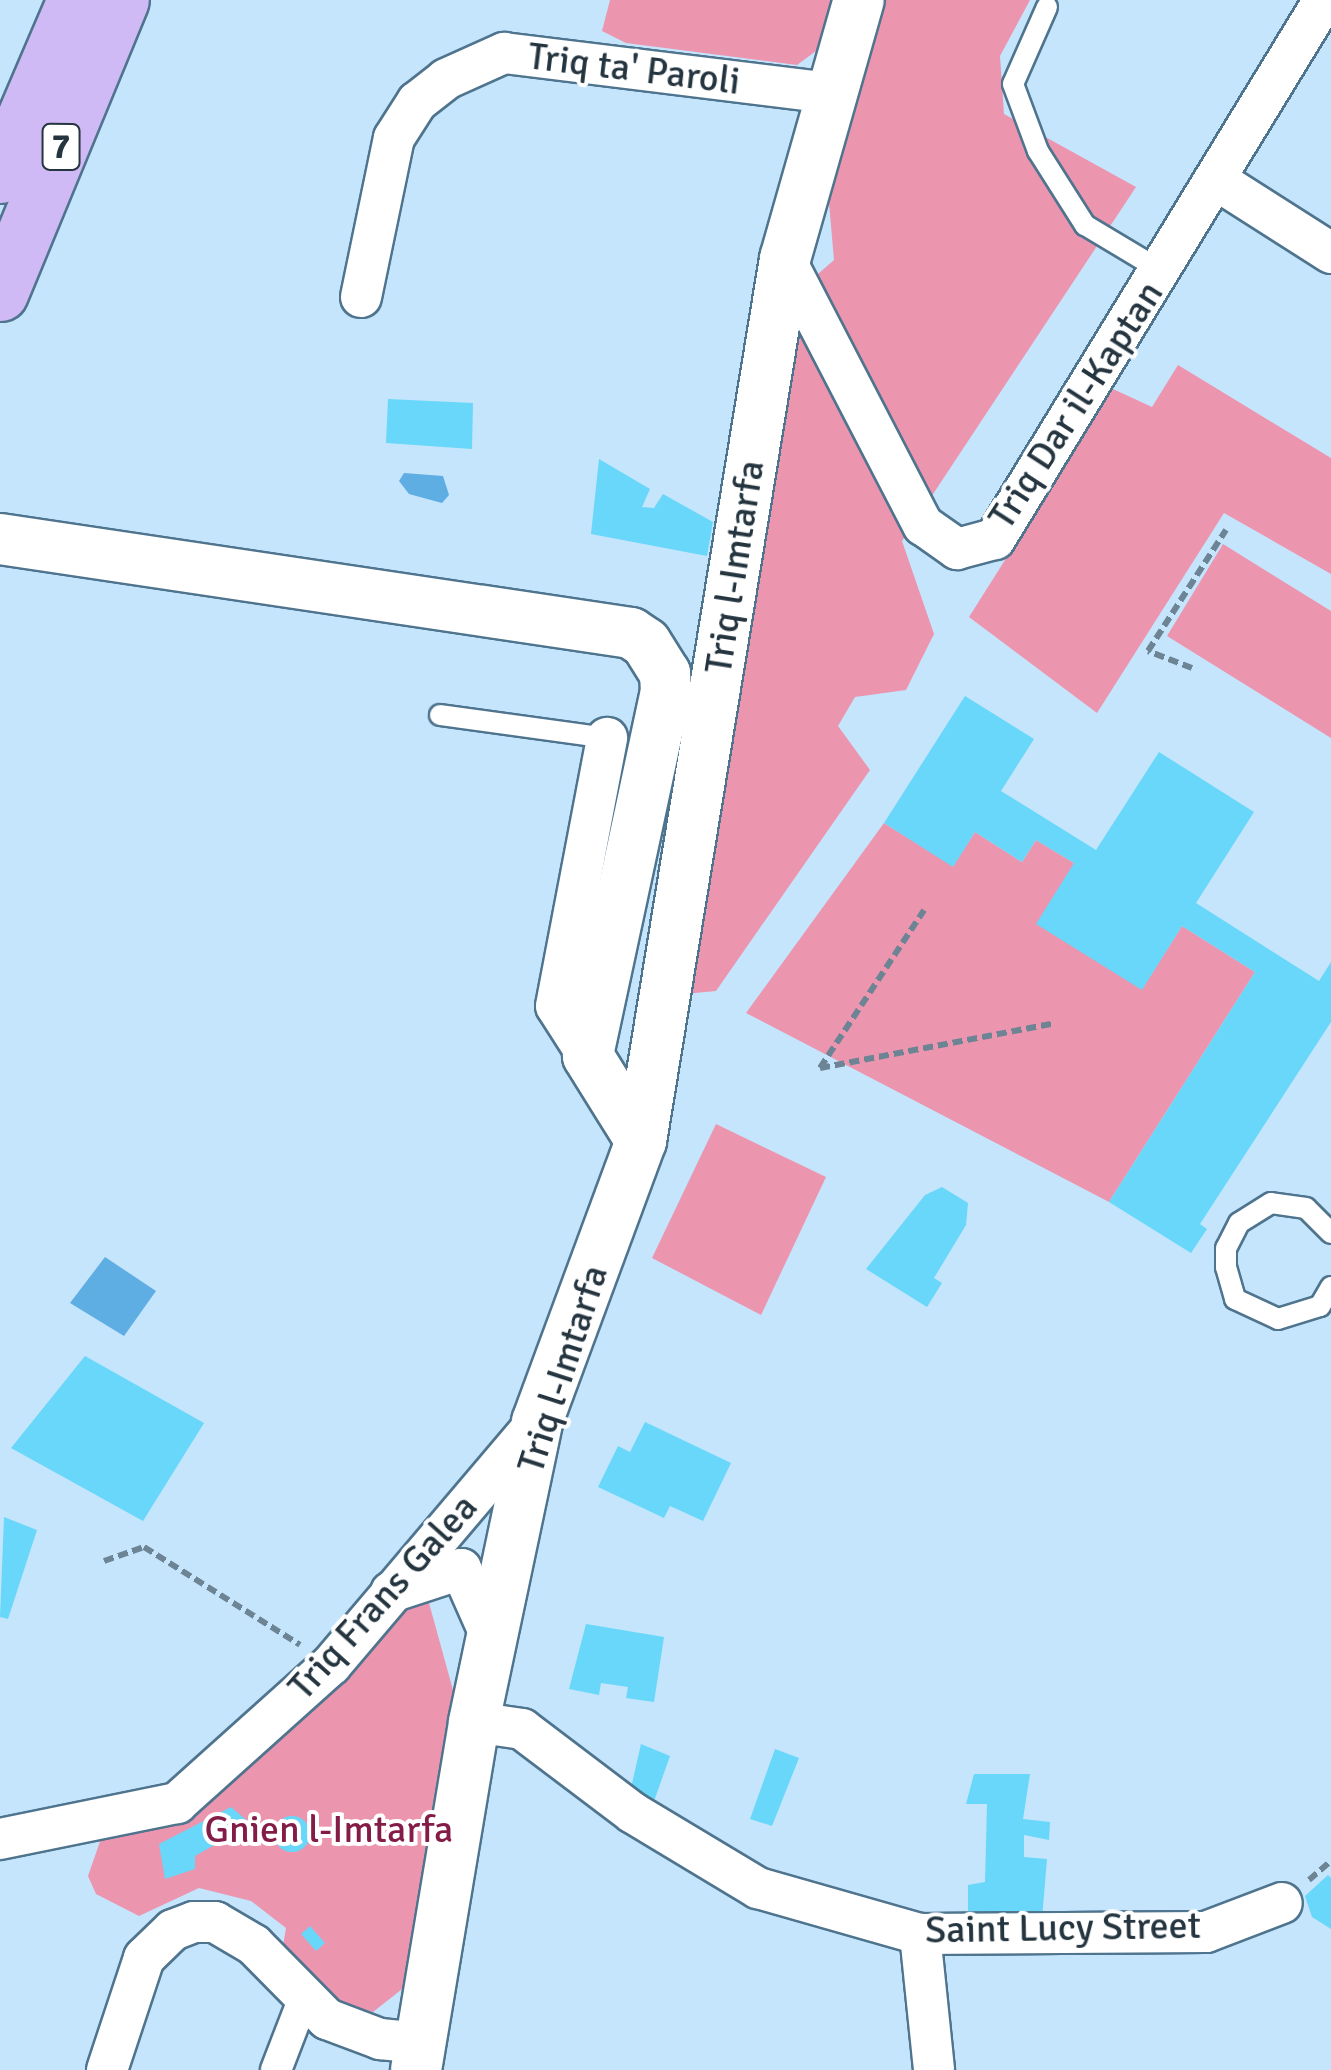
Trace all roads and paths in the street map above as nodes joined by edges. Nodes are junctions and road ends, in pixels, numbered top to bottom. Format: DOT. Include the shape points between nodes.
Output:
graph roads {
  1 [pos="74,0"];
  2 [pos="121,0"];
  3 [pos="859,0"];
  4 [pos="1324,0"];
  5 [pos="1047,7"];
  6 [pos="829,93"];
  7 [pos="0,175"];
  8 [pos="1218,181"];
  9 [pos="1331,253"];
  10 [pos="786,259"];
  11 [pos="1162,271"];
  12 [pos="0,294"];
  13 [pos="362,297"];
  14 [pos="1226,530"];
  15 [pos="0,539"];
  16 [pos="1192,668"];
  17 [pos="440,715"];
  18 [pos="607,738"];
  19 [pos="924,910"];
  20 [pos="1055,1022"];
  21 [pos="588,1056"];
  22 [pos="642,1141"];
  23 [pos="1331,1233"];
  24 [pos="1331,1287"];
  25 [pos="537,1422"];
  26 [pos="446,1528"];
  27 [pos="512,1544"];
  28 [pos="104,1560"];
  29 [pos="391,1592"];
  30 [pos="492,1639"];
  31 [pos="330,1664"];
  32 [pos="474,1722"];
  33 [pos="0,1838"];
  34 [pos="1282,1903"];
  35 [pos="920,1934"];
  36 [pos="303,2000"];
  37 [pos="419,2057"];
  38 [pos="106,2070"];
  39 [pos="276,2070"];
  40 [pos="934,2070"];
  1 -- 7 [label="highway, 7"];
  2 -- 12 [label="highway, 7"];
  3 -- 6 [label="street, Triq l-Imtarfa"];
  4 -- 8 [label="street, Triq Dar il-Kaptan"];
  5 -- 11 [label="lane" via="1013,84 1038,152 1085,226"];
  6 -- 10 [label="street, Triq l-Imtarfa"];
  6 -- 13 [label="street, Triq ta' Paroli" via="504,52 446,79 416,102 394,138"];
  8 -- 9 [label="street"];
  8 -- 11 [label="street, Triq Dar il-Kaptan"];
  10 -- 11 [label="street, Triq Dar il-Kaptan" via="923,525 958,549 995,539"];
  10 -- 22 [label="street, Triq l-Imtarfa"];
  14 -- 16 [label="path" via="1148,651"];
  15 -- 21 [label="street, Triq l-Imtarfa" via="630,633 646,643 665,674 666,690"];
  17 -- 18 [label="lane"];
  18 -- 21 [label="street" via="556,1006"];
  19 -- 20 [label="path" via="820,1068"];
  21 -- 22 [label="street"];
  22 -- 25 [label="street, Triq l-Imtarfa"];
  23 -- 24 [label="lane" via="1306,1208 1272,1203 1239,1222 1226,1248 1226,1268 1234,1299 1278,1318 1320,1306"];
  25 -- 26 [label="street, Triq Frans Galea"];
  25 -- 27 [label="street, Triq l-Imtarfa"];
  26 -- 27 [label="street"];
  26 -- 29 [label="street, Triq Frans Galea"];
  27 -- 30 [label="street, Triq l-Imtarfa"];
  28 -- 31 [label="path" via="144,1546"];
  29 -- 30 [label="street" via="461,1569"];
  29 -- 31 [label="street, Triq Frans Galea"];
  30 -- 32 [label="street, Triq l-Imtarfa"];
  31 -- 33 [label="street, Triq Frans Galea" via="177,1804"];
  32 -- 35 [label="street, Saint Lucy Street" via="522,1730 634,1813 758,1888"];
  32 -- 37 [label="street, Triq l-Imtarfa"];
  34 -- 35 [label="street, Saint Lucy Street" via="1206,1932"];
  35 -- 40 [label="street"];
  36 -- 37 [label="street" via="327,2020"];
  36 -- 38 [label="street" via="254,1945 215,1922 194,1922 173,1930 144,1958"];
  36 -- 39 [label="street"];
}
